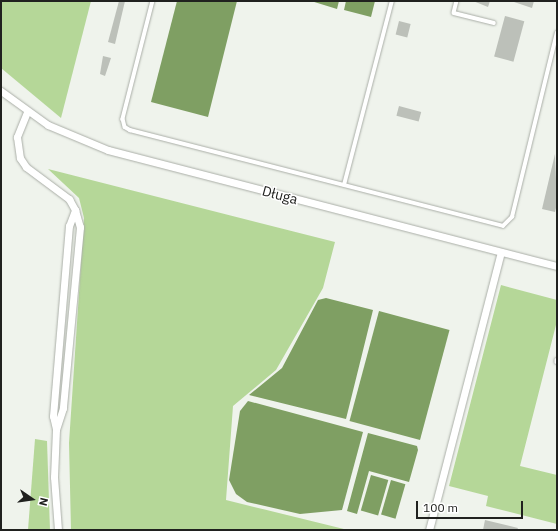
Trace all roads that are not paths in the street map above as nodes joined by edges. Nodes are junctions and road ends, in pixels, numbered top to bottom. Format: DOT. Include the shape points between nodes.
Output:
graph roads {
  1 [pos="153,1"];
  2 [pos="392,1"];
  3 [pos="457,1"];
  4 [pos="494,23"];
  5 [pos="557,34"];
  6 [pos="1,92"];
  7 [pos="1,98"];
  8 [pos="13,101"];
  9 [pos="27,112"];
  10 [pos="344,185"];
  11 [pos="501,252"];
  12 [pos="557,266"];
  13 [pos="58,530"];
  14 [pos="429,530"];
  1 -- 10 [label="lane" via="123,119 125,127"];
  2 -- 10 [label="lane"];
  3 -- 4 [label="lane" via="454,13"];
  5 -- 10 [label="lane" via="512,217 503,226"];
  6 -- 8 [label="street, Długa"];
  7 -- 8 [label="street, Długa"];
  8 -- 9 [label="street, Długa"];
  9 -- 11 [label="street, Długa" via="69,136 108,150"];
  9 -- 13 [label="street" via="17,137 20,158 26,167 69,199 80,227 63,408 56,429 54,477"];
  11 -- 12 [label="street, Długa"];
  11 -- 14 [label="street"];
}
